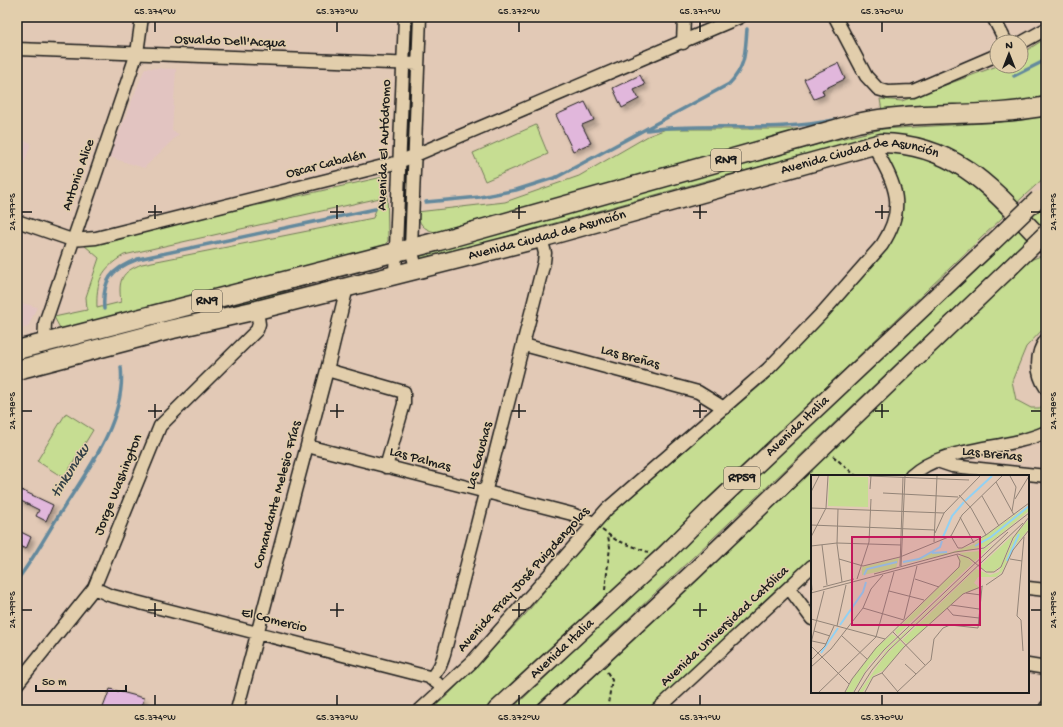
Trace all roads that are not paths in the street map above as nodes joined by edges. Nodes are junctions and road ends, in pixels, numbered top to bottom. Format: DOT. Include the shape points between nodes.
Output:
graph roads {
  1 [pos="142,17"];
  2 [pos="405,17"];
  3 [pos="420,17"];
  4 [pos="684,17"];
  5 [pos="740,17"];
  6 [pos="835,17"];
  7 [pos="993,17"];
  8 [pos="1046,29"];
  9 [pos="1002,34"];
  10 [pos="1029,39"];
  11 [pos="683,43"];
  12 [pos="17,49"];
  13 [pos="137,53"];
  14 [pos="989,58"];
  15 [pos="403,63"];
  16 [pos="418,64"];
  17 [pos="1046,106"];
  18 [pos="873,144"];
  19 [pos="414,155"];
  20 [pos="399,162"];
  21 [pos="1042,195"];
  22 [pos="17,221"];
  23 [pos="1046,233"];
  24 [pos="541,238"];
  25 [pos="72,240"];
  26 [pos="1046,245"];
  27 [pos="404,250"];
  28 [pos="416,268"];
  29 [pos="395,274"];
  30 [pos="347,287"];
  31 [pos="257,310"];
  32 [pos="1046,340"];
  33 [pos="44,344"];
  34 [pos="524,345"];
  35 [pos="17,350"];
  36 [pos="17,370"];
  37 [pos="327,370"];
  38 [pos="1046,388"];
  39 [pos="724,408"];
  40 [pos="1046,432"];
  41 [pos="307,446"];
  42 [pos="937,461"];
  43 [pos="386,467"];
  44 [pos="912,475"];
  45 [pos="1046,476"];
  46 [pos="486,493"];
  47 [pos="594,522"];
  48 [pos="811,567"];
  49 [pos="94,588"];
  50 [pos="789,588"];
  51 [pos="1029,588"];
  52 [pos="1046,590"];
  53 [pos="811,618"];
  54 [pos="259,633"];
  55 [pos="1029,665"];
  56 [pos="1046,668"];
  57 [pos="431,679"];
  58 [pos="17,684"];
  59 [pos="444,688"];
  60 [pos="1046,707"];
  61 [pos="237,710"];
  62 [pos="420,710"];
  63 [pos="496,710"];
  64 [pos="545,710"];
  65 [pos="658,710"];
  66 [pos="1046,710"];
  1 -- 13 [label="street, Antonio Alice"];
  2 -- 15 [label="street, Avenida El Autódromo"];
  3 -- 16 [label="street, Avenida El Autódromo"];
  4 -- 11 [label="street"];
  5 -- 11 [label="street, Oscar Cabalén"];
  6 -- 14 [label="street" via="866,76 878,89 888,92 913,91"];
  7 -- 9 [label="street"];
  8 -- 10 [label="street"];
  11 -- 19 [label="street, Oscar Cabalén"];
  12 -- 13 [label="street, Osvaldo Dell'Acqua"];
  13 -- 15 [label="street, Osvaldo Dell'Acqua"];
  13 -- 25 [label="street, Antonio Alice"];
  15 -- 16 [label="street, Osvaldo Dell'Acqua"];
  15 -- 20 [label="street, Avenida El Autódromo"];
  16 -- 19 [label="street, Avenida El Autódromo"];
  17 -- 27 [label="highway, Avenida Ciudad de Asunción / RN9" via="1004,112 874,119"];
  18 -- 24 [label="highway, Avenida Ciudad de Asunción / RN9"];
  18 -- 26 [label="highway, Avenida Ciudad de Asunción / RN9" via="899,143 923,148 970,170"];
  18 -- 39 [label="street, Avenida Fray José Puigdengolas" via="893,181 896,197 896,210 888,235 823,312 768,369"];
  19 -- 20 [label="street, Oscar Cabalén"];
  19 -- 27 [label="street, Avenida El Autódromo"];
  20 -- 25 [label="street, Oscar Cabalén" via="96,238"];
  20 -- 27 [label="street, Avenida El Autódromo"];
  21 -- 63 [label="main road, Avenida Italia / RP59, bridge" via="710,509 666,554"];
  22 -- 25 [label="street, Oscar Cabalén"];
  23 -- 64 [label="main road, RP59, bridge"];
  24 -- 28 [label="highway, Avenida Ciudad de Asunción / RN9"];
  24 -- 34 [label="street, Las Gauchas" via="545,253 544,262"];
  25 -- 33 [label="street, Antonio Alice" via="45,323"];
  27 -- 28 [label="street, Avenida El Autódromo"];
  27 -- 29 [label="street, Avenida El Autódromo"];
  27 -- 33 [label="highway, Avenida Ciudad de Asunción / RN9"];
  28 -- 29 [label="highway, Avenida Ciudad de Asunción / RN9"];
  29 -- 30 [label="highway, Avenida Ciudad de Asunción / RN9"];
  30 -- 31 [label="highway, Avenida Ciudad de Asunción / RN9"];
  30 -- 37 [label="street, Comandante Melesio Frías"];
  31 -- 36 [label="highway, Avenida Ciudad de Asunción / RN9"];
  31 -- 49 [label="street, Jorge Washington" via="260,324 256,330 160,426"];
  32 -- 38 [label="street" via="1039,353 1038,364"];
  33 -- 35 [label="highway, Avenida Ciudad de Asunción / RN9"];
  34 -- 39 [label="street, Las Breñas" via="698,392"];
  34 -- 46 [label="street, Las Gauchas"];
  37 -- 41 [label="street, Comandante Melesio Frías"];
  37 -- 43 [label="street" via="404,392 404,404"];
  39 -- 47 [label="street, Avenida Fray José Puigdengolas"];
  40 -- 42 [label="street" via="1018,442"];
  41 -- 43 [label="street, Las Palmas"];
  41 -- 54 [label="street, Comandante Melesio Frías"];
  42 -- 44 [label="street"];
  42 -- 45 [label="street, Las Breñas" via="952,466"];
  43 -- 46 [label="street, Las Palmas"];
  46 -- 47 [label="street, Las Palmas" via="572,514"];
  46 -- 57 [label="street, Las Gauchas" via="443,658"];
  47 -- 59 [label="street, Avenida Fray José Puigdengolas" via="472,662"];
  48 -- 50 [label="street, Avenida Universidad Católica"];
  49 -- 54 [label="street, El Comercio" via="109,595"];
  49 -- 58 [label="street, Jorge Washington"];
  50 -- 53 [label="street"];
  50 -- 65 [label="street, Avenida Universidad Católica"];
  51 -- 52 [label="street"];
  54 -- 57 [label="street, El Comercio"];
  54 -- 61 [label="street, Comandante Melesio Frías"];
  55 -- 56 [label="street"];
  57 -- 59 [label="street, El Comercio"];
  59 -- 62 [label="street, Avenida Fray José Puigdengolas"];
  60 -- 66 [label="street"];
}
